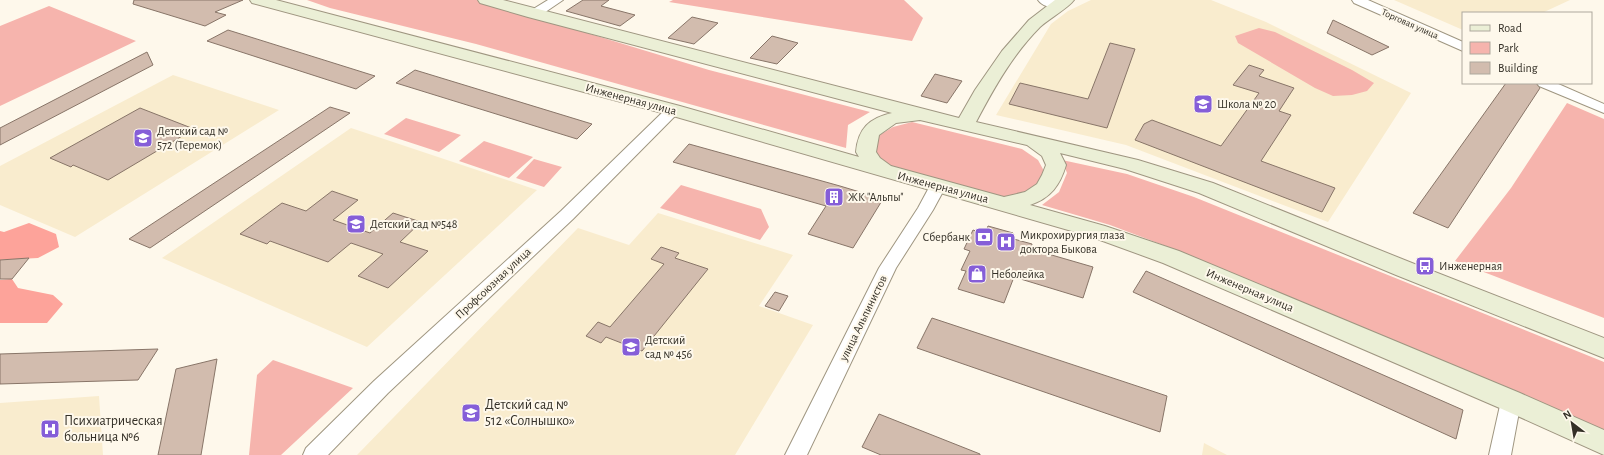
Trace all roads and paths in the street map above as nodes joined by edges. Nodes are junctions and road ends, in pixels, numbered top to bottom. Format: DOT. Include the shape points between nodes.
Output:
graph roads {
  1 [pos="258,0"];
  2 [pos="486,0"];
  3 [pos="557,0"];
  4 [pos="1358,0"];
  5 [pos="1055,2"];
  6 [pos="534,14"];
  7 [pos="1462,47"];
  8 [pos="1546,84"];
  9 [pos="1604,109"];
  10 [pos="673,110"];
  11 [pos="926,116"];
  12 [pos="965,125"];
  13 [pos="1030,139"];
  14 [pos="885,171"];
  15 [pos="938,186"];
  16 [pos="1006,204"];
  17 [pos="1604,348"];
  18 [pos="1511,401"];
  19 [pos="1604,443"];
  20 [pos="314,455"];
  21 [pos="796,455"];
  22 [pos="1500,455"];
  1 -- 10 [label="main road, Инженерная улица"];
  2 -- 6 [label="main road"];
  3 -- 6 [label="street"];
  4 -- 7 [label="street, Торговая улица"];
  5 -- 12 [label="main road" via="1031,26 1002,65"];
  6 -- 11 [label="main road"];
  8 -- 9 [label="street"];
  10 -- 14 [label="main road, Инженерная улица"];
  10 -- 20 [label="street, Профсоюзная улица" via="567,215 381,387"];
  11 -- 12 [label="main road"];
  11 -- 14 [label="main road" via="890,119 870,132 866,152 873,162"];
  12 -- 13 [label="main road"];
  13 -- 16 [label="main road" via="1050,154 1056,165 1052,179 1048,186 1033,198"];
  13 -- 17 [label="main road" via="1131,164 1206,188"];
  14 -- 15 [label="main road, Инженерная улица"];
  15 -- 16 [label="main road, Инженерная улица"];
  15 -- 21 [label="street, улица Альпинистов" via="932,200 887,266"];
  16 -- 18 [label="main road, Инженерная улица" via="1097,231 1171,257"];
  18 -- 19 [label="main road, Инженерная улица"];
  18 -- 22 [label="street"];
}
